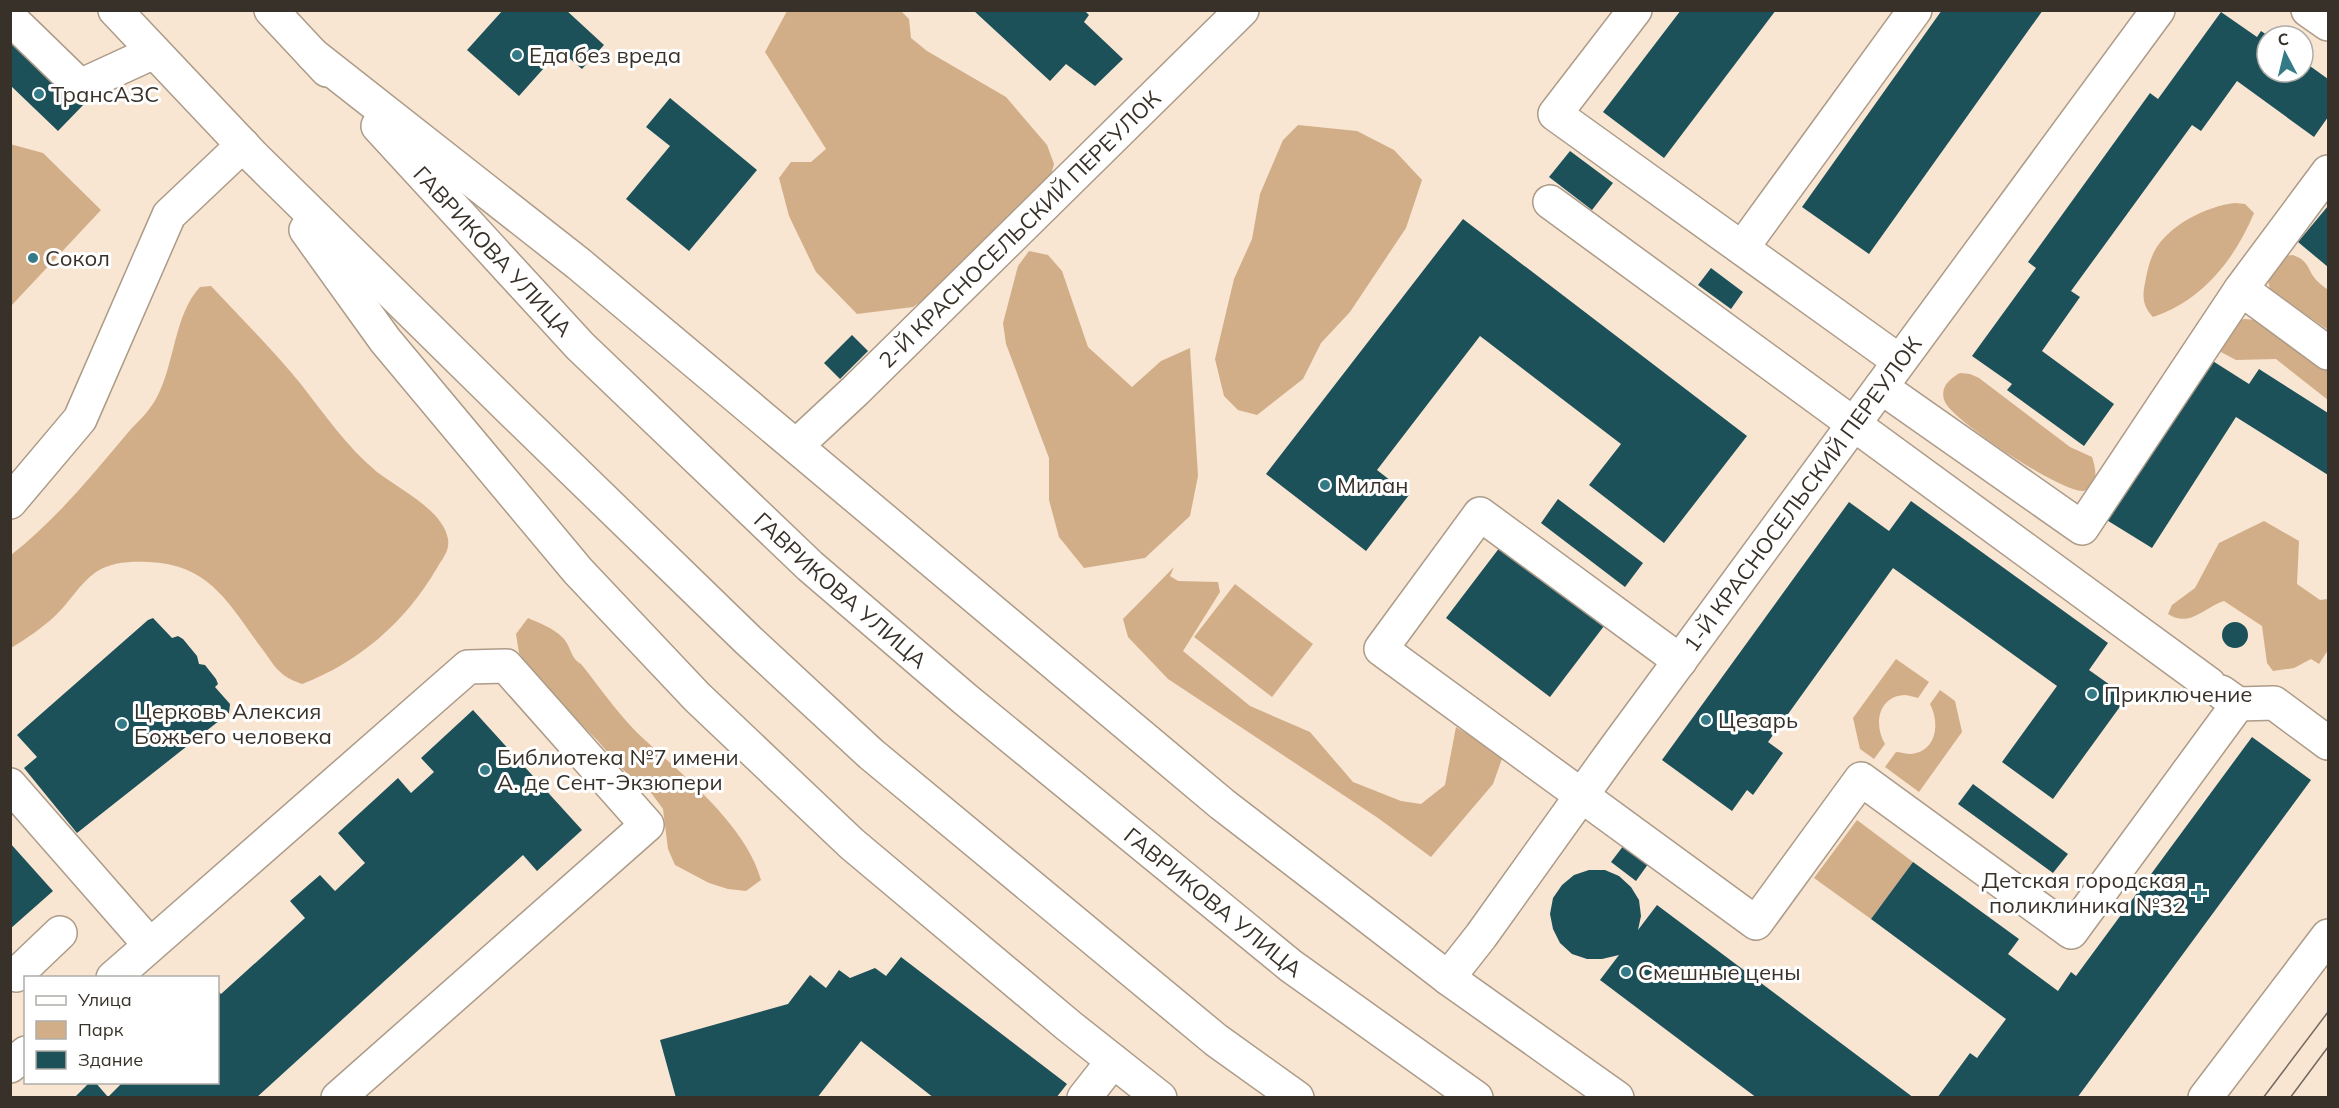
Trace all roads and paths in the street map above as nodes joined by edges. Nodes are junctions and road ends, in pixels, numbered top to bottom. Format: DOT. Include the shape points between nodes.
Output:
graph roads {
  1 [pos="115,10"];
  2 [pos="271,10"];
  3 [pos="1635,10"];
  4 [pos="1915,10"];
  5 [pos="2158,10"];
  6 [pos="2308,10"];
  7 [pos="1231,14"];
  8 [pos="10,18"];
  9 [pos="2328,24"];
  10 [pos="154,52"];
  11 [pos="313,55"];
  12 [pos="248,150"];
  13 [pos="2328,171"];
  14 [pos="1550,202"];
  15 [pos="1742,248"];
  16 [pos="2241,289"];
  17 [pos="2328,353"];
  18 [pos="1899,361"];
  19 [pos="1881,387"];
  20 [pos="1854,423"];
  21 [pos="797,446"];
  22 [pos="10,502"];
  23 [pos="1680,661"];
  24 [pos="2222,693"];
  25 [pos="2328,743"];
  26 [pos="10,785"];
  27 [pos="1581,796"];
  28 [pos="60,933"];
  29 [pos="161,936"];
  30 [pos="2328,936"];
  31 [pos="115,976"];
  32 [pos="17,977"];
  33 [pos="1448,978"];
  34 [pos="24,1054"];
  35 [pos="1113,1060"];
  36 [pos="10,1065"];
  37 [pos="338,1098"];
  38 [pos="1084,1098"];
  39 [pos="1160,1098"];
  40 [pos="1297,1098"];
  41 [pos="1476,1098"];
  42 [pos="1617,1098"];
  43 [pos="2205,1098"];
  1 -- 10 [label="main road"];
  2 -- 11 [label="main road, ГАВРИКОВА УЛИЦА"];
  3 -- 15 [label="main road" via="1555,114"];
  4 -- 15 [label="main road"];
  5 -- 18 [label="main road, 1-Й КРАСНОСЕЛЬСКИЙ ПЕРЕУЛОК"];
  6 -- 9 [label="main road"];
  7 -- 21 [label="main road, 2-Й КРАСНОСЕЛЬСКИЙ ПЕРЕУЛОК"];
  8 -- 10 [label="main road" via="80,86"];
  10 -- 12 [label="main road"];
  11 -- 21 [label="main road" via="579,264"];
  11 -- 41 [label="main road, ГАВРИКОВА УЛИЦА" via="580,346 810,566 965,699 1292,966"];
  12 -- 22 [label="main road" via="169,215 81,419"];
  12 -- 35 [label="main road" via="385,340 578,571 698,697 852,844"];
  12 -- 40 [label="main road" via="748,640 871,754 1216,1040"];
  13 -- 16 [label="main road"];
  14 -- 20 [label="main road"];
  15 -- 18 [label="main road"];
  16 -- 17 [label="main road"];
  16 -- 19 [label="main road" via="2082,528"];
  18 -- 19 [label="main road, 1-Й КРАСНОСЕЛЬСКИЙ ПЕРЕУЛОК"];
  19 -- 20 [label="main road, 1-Й КРАСНОСЕЛЬСКИЙ ПЕРЕУЛОК"];
  20 -- 23 [label="main road, 1-Й КРАСНОСЕЛЬСКИЙ ПЕРЕУЛОК"];
  20 -- 24 [label="main road"];
  21 -- 33 [label="main road" via="1222,804"];
  23 -- 27 [label="main road, 1-Й КРАСНОСЕЛЬСКИЙ ПЕРЕУЛОК"];
  23 -- 27 [label="main road" via="1480,514 1402,620 1381,650"];
  24 -- 25 [label="main road" via="2274,703"];
  24 -- 27 [label="main road" via="2071,932 1861,779 1756,923"];
  26 -- 29 [label="main road"];
  27 -- 33 [label="main road, 1-Й КРАСНОСЕЛЬСКИЙ ПЕРЕУЛОК"];
  28 -- 32 [label="main road"];
  29 -- 31 [label="main road"];
  29 -- 37 [label="main road" via="468,667 507,666 647,825"];
  30 -- 43 [label="main road"];
  33 -- 42 [label="main road"];
  34 -- 36 [label="main road"];
  35 -- 38 [label="main road"];
  35 -- 39 [label="main road"];
}
